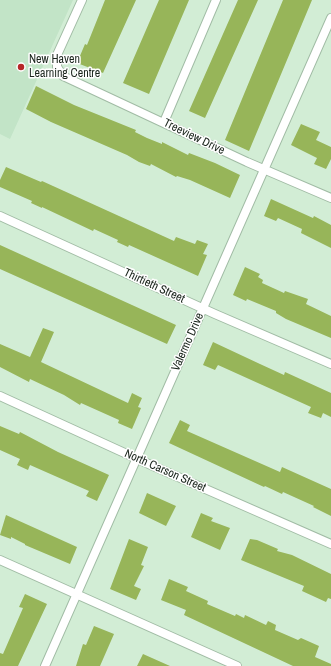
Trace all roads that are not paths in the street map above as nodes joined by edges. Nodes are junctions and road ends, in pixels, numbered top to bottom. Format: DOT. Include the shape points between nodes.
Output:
graph roads {
  1 [pos="82,0"];
  2 [pos="216,0"];
  3 [pos="330,21"];
  4 [pos="164,122"];
  5 [pos="265,169"];
  6 [pos="331,198"];
  7 [pos="0,216"];
  8 [pos="203,309"];
  9 [pos="331,364"];
  10 [pos="0,396"];
  11 [pos="137,459"];
  12 [pos="331,544"];
  13 [pos="0,560"];
  14 [pos="77,596"];
  15 [pos="45,666"];
  16 [pos="237,666"];
  1 -- 4 [label="street, Treeview Drive" via="58,55 60,72 68,80"];
  2 -- 4 [label="street"];
  3 -- 5 [label="street, Valermo Drive"];
  4 -- 5 [label="street, Treeview Drive"];
  5 -- 6 [label="street, Treeview Drive"];
  5 -- 8 [label="street, Valermo Drive"];
  7 -- 8 [label="street, Thirtieth Street"];
  8 -- 9 [label="street, Thirtieth Street"];
  8 -- 11 [label="street, Valermo Drive"];
  10 -- 11 [label="street, North Carson Street"];
  11 -- 12 [label="street, North Carson Street"];
  11 -- 14 [label="street, Valermo Drive"];
  13 -- 14 [label="street"];
  14 -- 15 [label="street, Valermo Drive"];
  14 -- 16 [label="street"];
}
